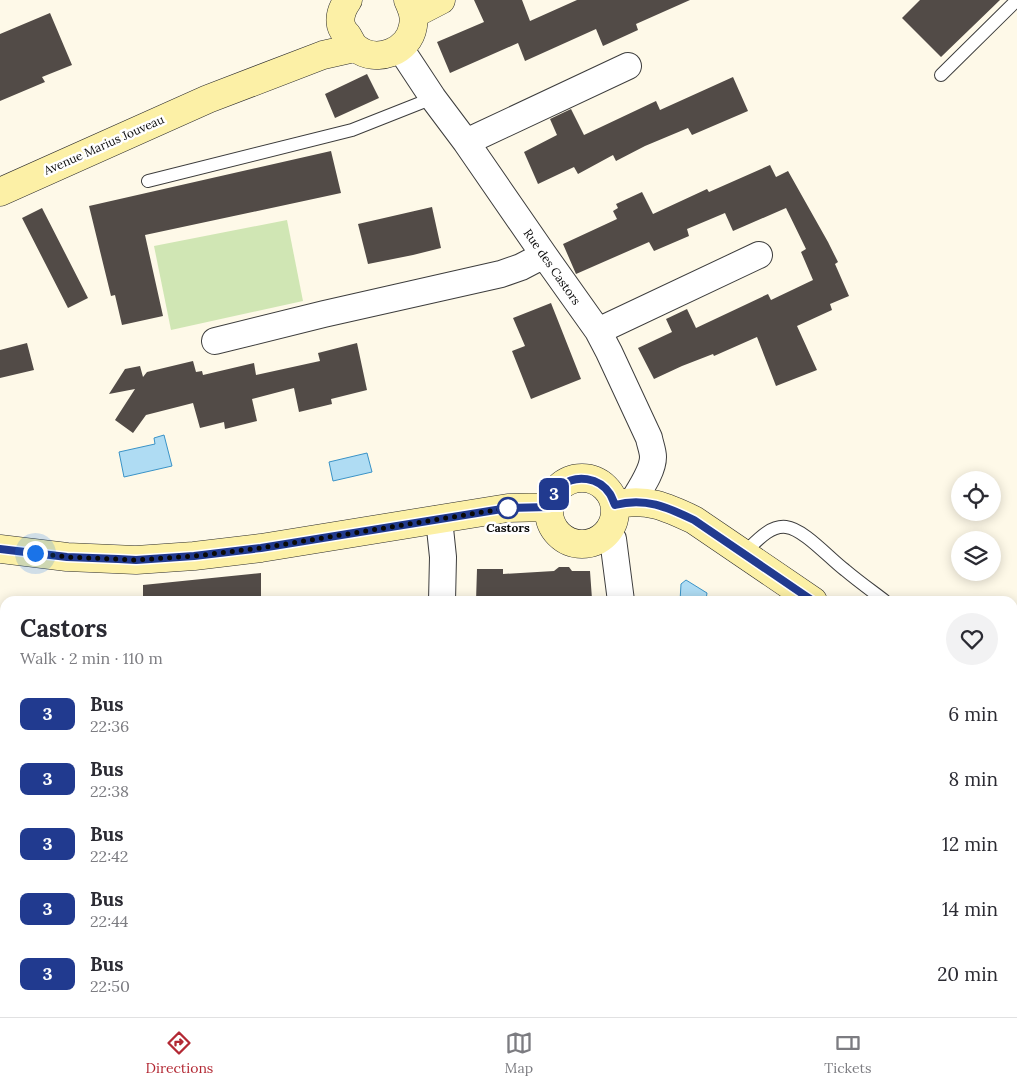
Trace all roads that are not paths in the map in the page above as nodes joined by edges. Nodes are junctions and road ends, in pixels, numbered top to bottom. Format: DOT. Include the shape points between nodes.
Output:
graph roads {
  1 [pos="441,0"];
  2 [pos="1017,0"];
  3 [pos="411,7"];
  4 [pos="348,24"];
  5 [pos="400,48"];
  6 [pos="628,66"];
  7 [pos="940,75"];
  8 [pos="433,98"];
  9 [pos="466,142"];
  10 [pos="148,181"];
  11 [pos="0,192"];
  12 [pos="759,254"];
  13 [pos="544,255"];
  14 [pos="598,331"];
  15 [pos="215,341"];
  16 [pos="624,503"];
  17 [pos="549,507"];
  18 [pos="439,519"];
  19 [pos="608,532"];
  20 [pos="0,549"];
  21 [pos="744,553"];
  22 [pos="442,596"];
  23 [pos="620,596"];
  24 [pos="806,596"];
  25 [pos="879,596"];
  1 -- 3 [label="street"];
  2 -- 7 [label="lane"];
  3 -- 5 [label="street" via="414,26"];
  4 -- 5 [label="street" via="368,55 385,55"];
  4 -- 11 [label="street, Avenue Marius Jouveau" via="208,99"];
  5 -- 8 [label="street, Rue des Castors"];
  6 -- 9 [label="street"];
  8 -- 9 [label="street, Rue des Castors"];
  8 -- 10 [label="lane" via="352,130"];
  9 -- 13 [label="street, Rue des Castors"];
  12 -- 14 [label="street"];
  13 -- 14 [label="street, Rue des Castors"];
  13 -- 15 [label="street" via="501,274"];
  14 -- 16 [label="street, Rue des Castors" via="653,451 650,471"];
  16 -- 17 [label="street" via="603,485 581,478 560,487 552,496"];
  16 -- 19 [label="street" via="615,514"];
  16 -- 21 [label="street" via="655,504 675,511"];
  17 -- 18 [label="street" via="508,508"];
  17 -- 19 [label="street" via="552,526 565,540 583,544 593,542"];
  18 -- 20 [label="street" via="261,548 136,560 67,557"];
  18 -- 22 [label="street"];
  19 -- 23 [label="street" via="613,539"];
  21 -- 24 [label="street"];
  21 -- 25 [label="lane" via="771,530 793,529"];
}
